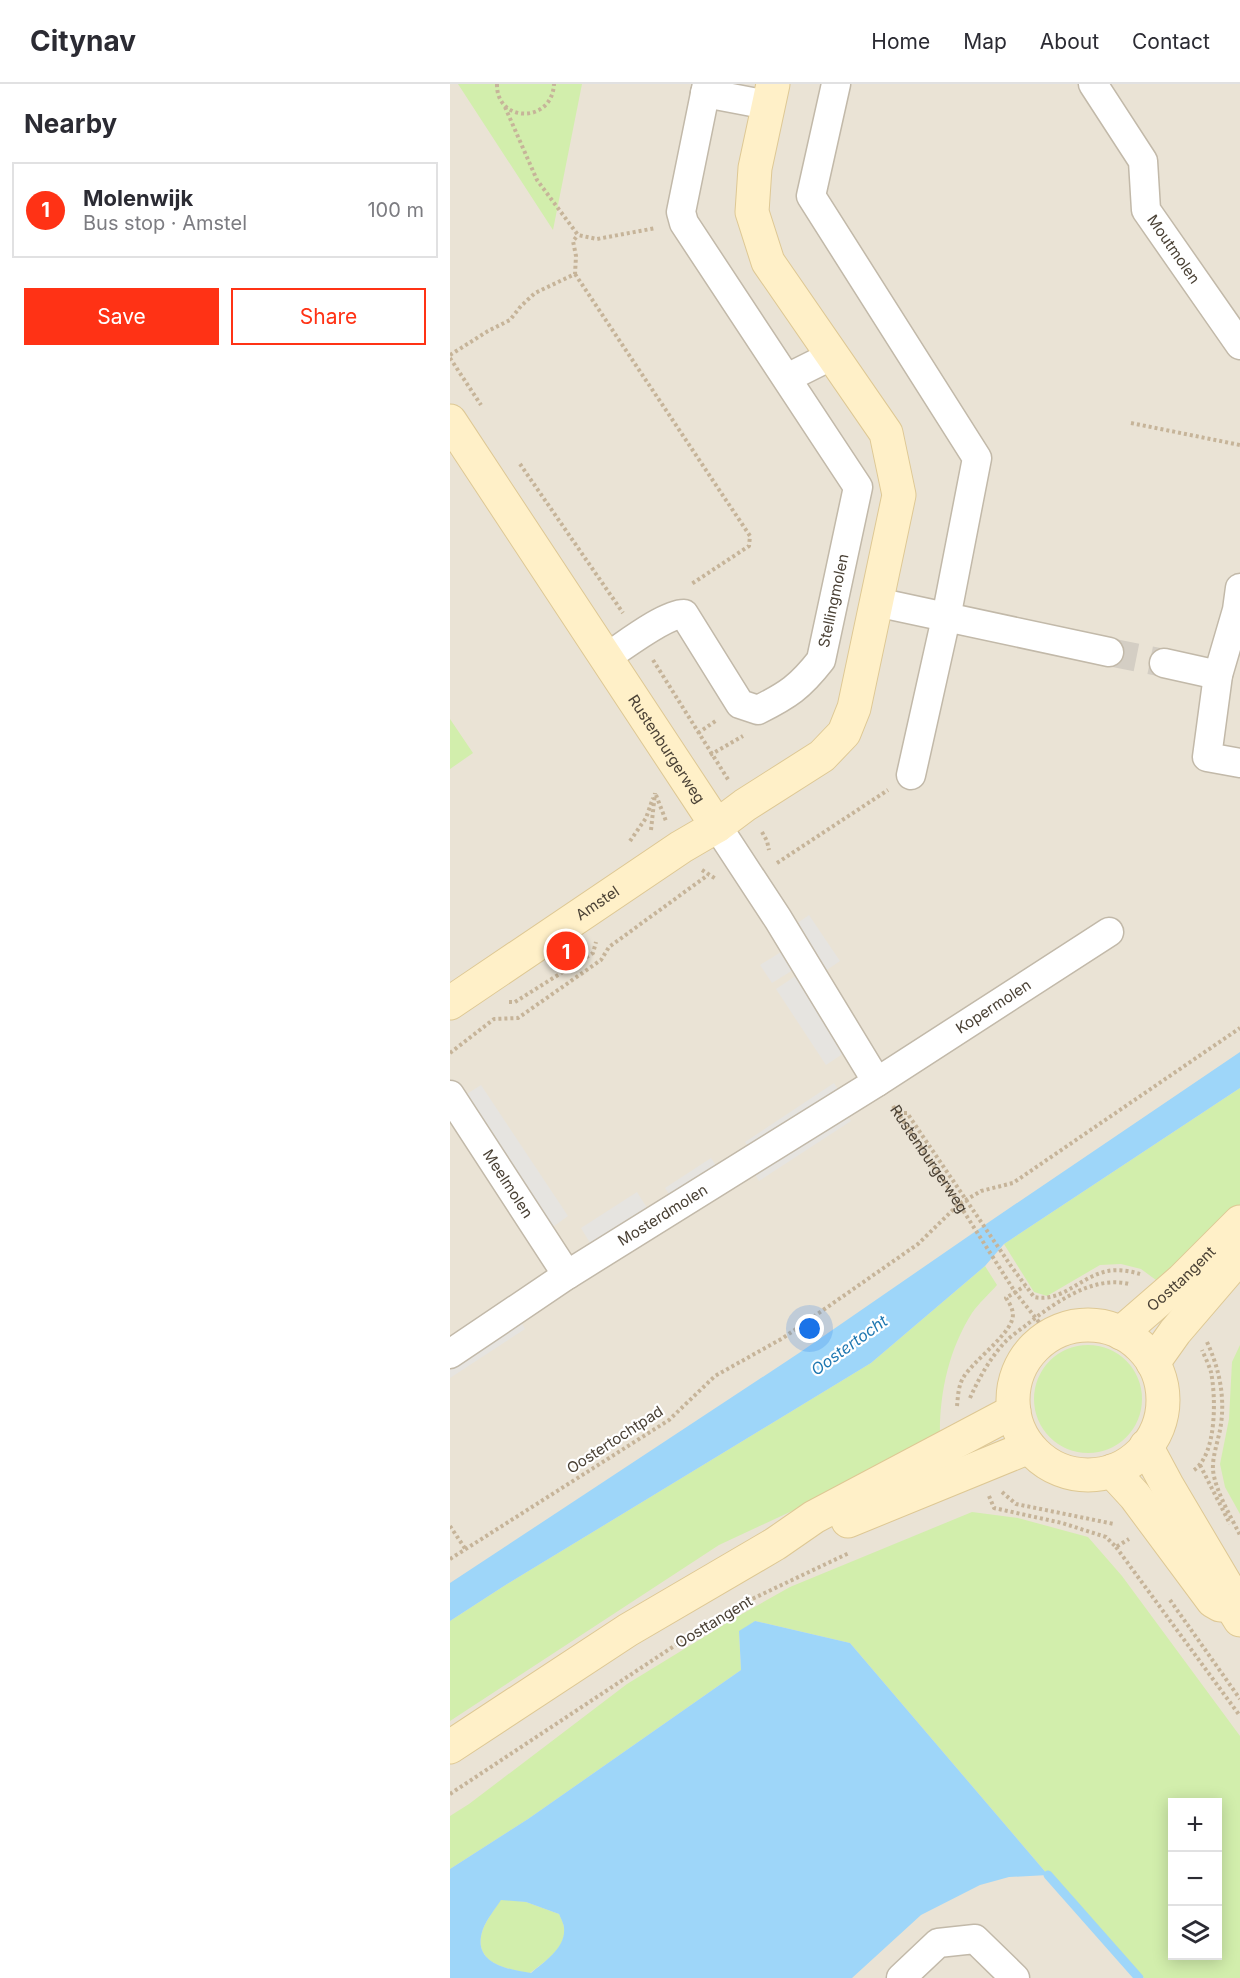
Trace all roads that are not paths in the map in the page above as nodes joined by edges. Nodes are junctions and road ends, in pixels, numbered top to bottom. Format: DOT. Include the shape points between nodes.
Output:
graph roads {
  1 [pos="836,84"];
  2 [pos="1093,84"];
  3 [pos="706,88"];
  4 [pos="770,95"];
  5 [pos="1240,345"];
  6 [pos="833,355"];
  7 [pos="787,378"];
  8 [pos="450,421"];
  9 [pos="1240,590"];
  10 [pos="876,602"];
  11 [pos="946,618"];
  12 [pos="1109,652"];
  13 [pos="607,657"];
  14 [pos="1164,663"];
  15 [pos="1218,675"];
  16 [pos="1240,764"];
  17 [pos="911,775"];
  18 [pos="717,826"];
  19 [pos="1109,932"];
  20 [pos="450,1004"];
  21 [pos="877,1082"];
  22 [pos="450,1095"];
  23 [pos="1240,1222"];
  24 [pos="1240,1256"];
  25 [pos="567,1275"];
  26 [pos="1121,1333"];
  27 [pos="450,1354"];
  28 [pos="1153,1363"];
  29 [pos="1014,1411"];
  30 [pos="1146,1446"];
  31 [pos="1029,1447"];
  32 [pos="1112,1471"];
  33 [pos="775,1544"];
  34 [pos="1238,1616"];
  35 [pos="450,1747"];
  36 [pos="901,1978"];
  37 [pos="1015,1978"];
  1 -- 11 [label="street" via="811,196 977,458"];
  2 -- 5 [label="street, Moutmolen" via="1143,161 1146,210"];
  3 -- 4 [label="street"];
  3 -- 7 [label="street, Stellingmolen" via="681,212 684,223"];
  4 -- 6 [label="street" via="755,168 752,213 768,262"];
  6 -- 7 [label="street"];
  6 -- 10 [label="street" via="886,433 899,495"];
  7 -- 13 [label="street, Stellingmolen" via="858,488 821,660 806,680 758,710 740,704 684,614 658,624"];
  8 -- 13 [label="street, Rustenburgerweg"];
  9 -- 15 [label="street" via="1238,610"];
  10 -- 11 [label="street"];
  10 -- 18 [label="street" via="854,708 844,733 822,756"];
  11 -- 12 [label="street"];
  11 -- 17 [label="street"];
  13 -- 18 [label="street, Rustenburgerweg"];
  14 -- 15 [label="street"];
  15 -- 16 [label="street" via="1207,757"];
  18 -- 20 [label="street, Amstel"];
  18 -- 21 [label="street, Rustenburgerweg"];
  19 -- 21 [label="street, Kopermolen"];
  21 -- 25 [label="street, Mosterdmolen"];
  22 -- 25 [label="street, Meelmolen"];
  23 -- 26 [label="street, Oosttangent"];
  24 -- 28 [label="street, Oosttangent"];
  25 -- 27 [label="street, Mosterdmolen"];
  26 -- 28 [label="street" via="1136,1342"];
  26 -- 29 [label="street" via="1090,1325 1042,1327 1044,1339 1026,1357 1015,1380"];
  28 -- 30 [label="street" via="1163,1401 1159,1424"];
  29 -- 31 [label="street"];
  29 -- 33 [label="street" via="814,1518"];
  30 -- 32 [label="street" via="1134,1459"];
  30 -- 34 [label="street" via="1229,1590"];
  31 -- 32 [label="street" via="1048,1464 1069,1473 1091,1475"];
  31 -- 33 [label="street" via="821,1532"];
  32 -- 34 [label="street" via="1136,1496 1213,1601"];
  33 -- 35 [label="street" via="628,1630"];
  36 -- 37 [label="street" via="938,1943 975,1939"];
}
